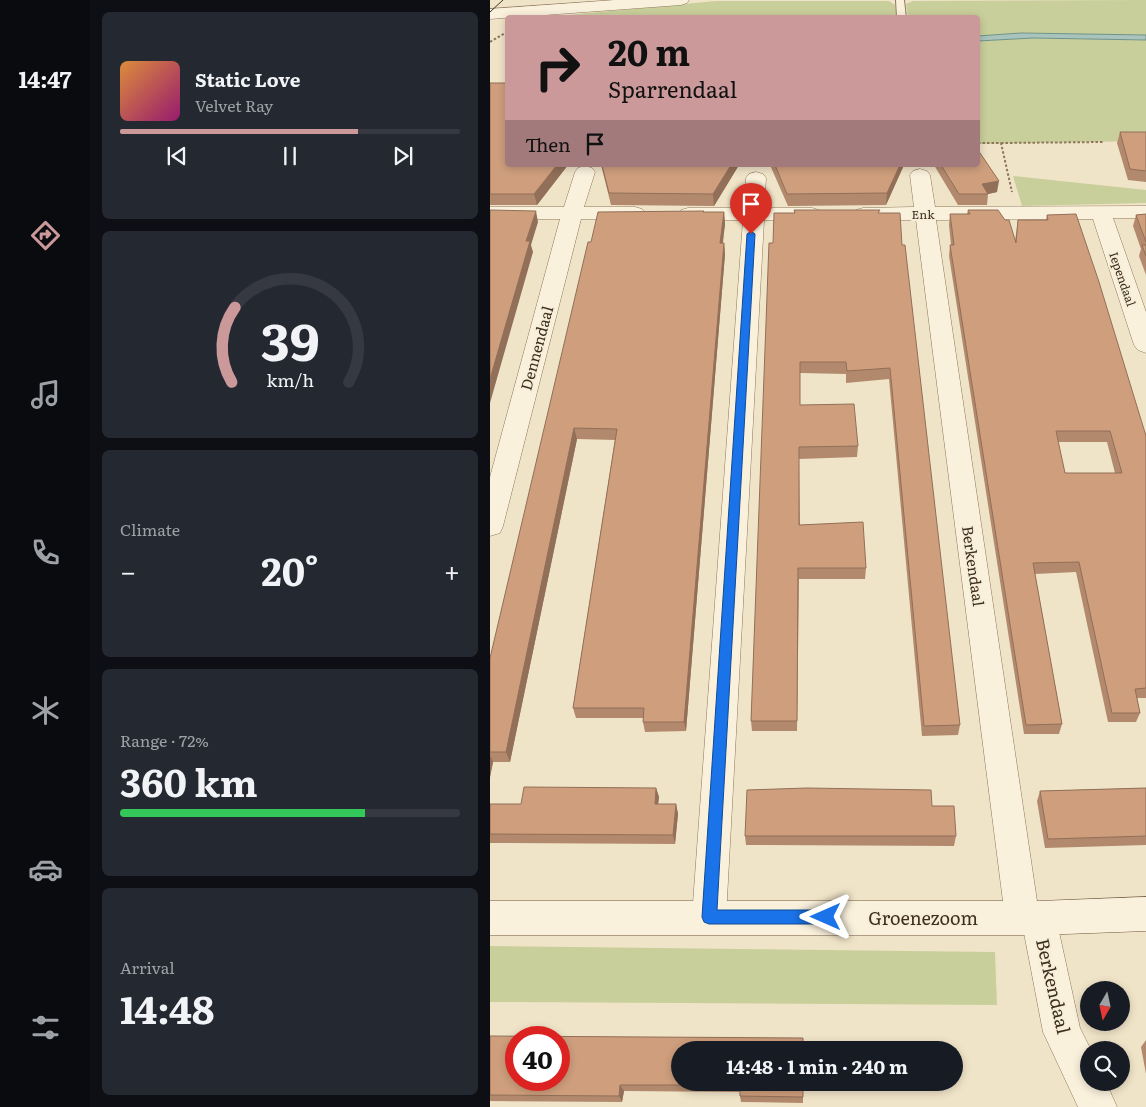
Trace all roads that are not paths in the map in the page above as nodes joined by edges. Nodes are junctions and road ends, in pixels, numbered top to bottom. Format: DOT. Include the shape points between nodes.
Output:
graph roads {
  1 [pos="681,0"];
  2 [pos="900,0"];
  3 [pos="490,5"];
  4 [pos="535,10"];
  5 [pos="490,14"];
  6 [pos="902,15"];
  7 [pos="585,172"];
  8 [pos="920,175"];
  9 [pos="756,178"];
  10 [pos="1101,212"];
  11 [pos="1146,212"];
  12 [pos="490,213"];
  13 [pos="572,213"];
  14 [pos="752,214"];
  15 [pos="925,214"];
  16 [pos="1146,345"];
  17 [pos="490,526"];
  18 [pos="1146,914"];
  19 [pos="709,917"];
  20 [pos="490,918"];
  21 [pos="1030,918"];
  22 [pos="1098,1107"];
  1 -- 4 [label="street"];
  2 -- 6 [label="lane"];
  3 -- 4 [label="street"];
  4 -- 5 [label="street"];
  7 -- 13 [label="street, Dennendaal"];
  8 -- 15 [label="street, Berkendaal"];
  9 -- 14 [label="street"];
  10 -- 11 [label="street, Enk"];
  10 -- 15 [label="street, Enk"];
  10 -- 16 [label="street, Iependaal"];
  12 -- 13 [label="street, Enk"];
  13 -- 14 [label="street, Enk"];
  13 -- 17 [label="street, Dennendaal"];
  14 -- 15 [label="street, Enk"];
  14 -- 19 [label="street"];
  15 -- 21 [label="street, Berkendaal"];
  18 -- 21 [label="street, Groenezoom"];
  19 -- 20 [label="street, Groenezoom"];
  19 -- 21 [label="street, Groenezoom"];
  21 -- 22 [label="street, Berkendaal" via="1062,1032"];
}
